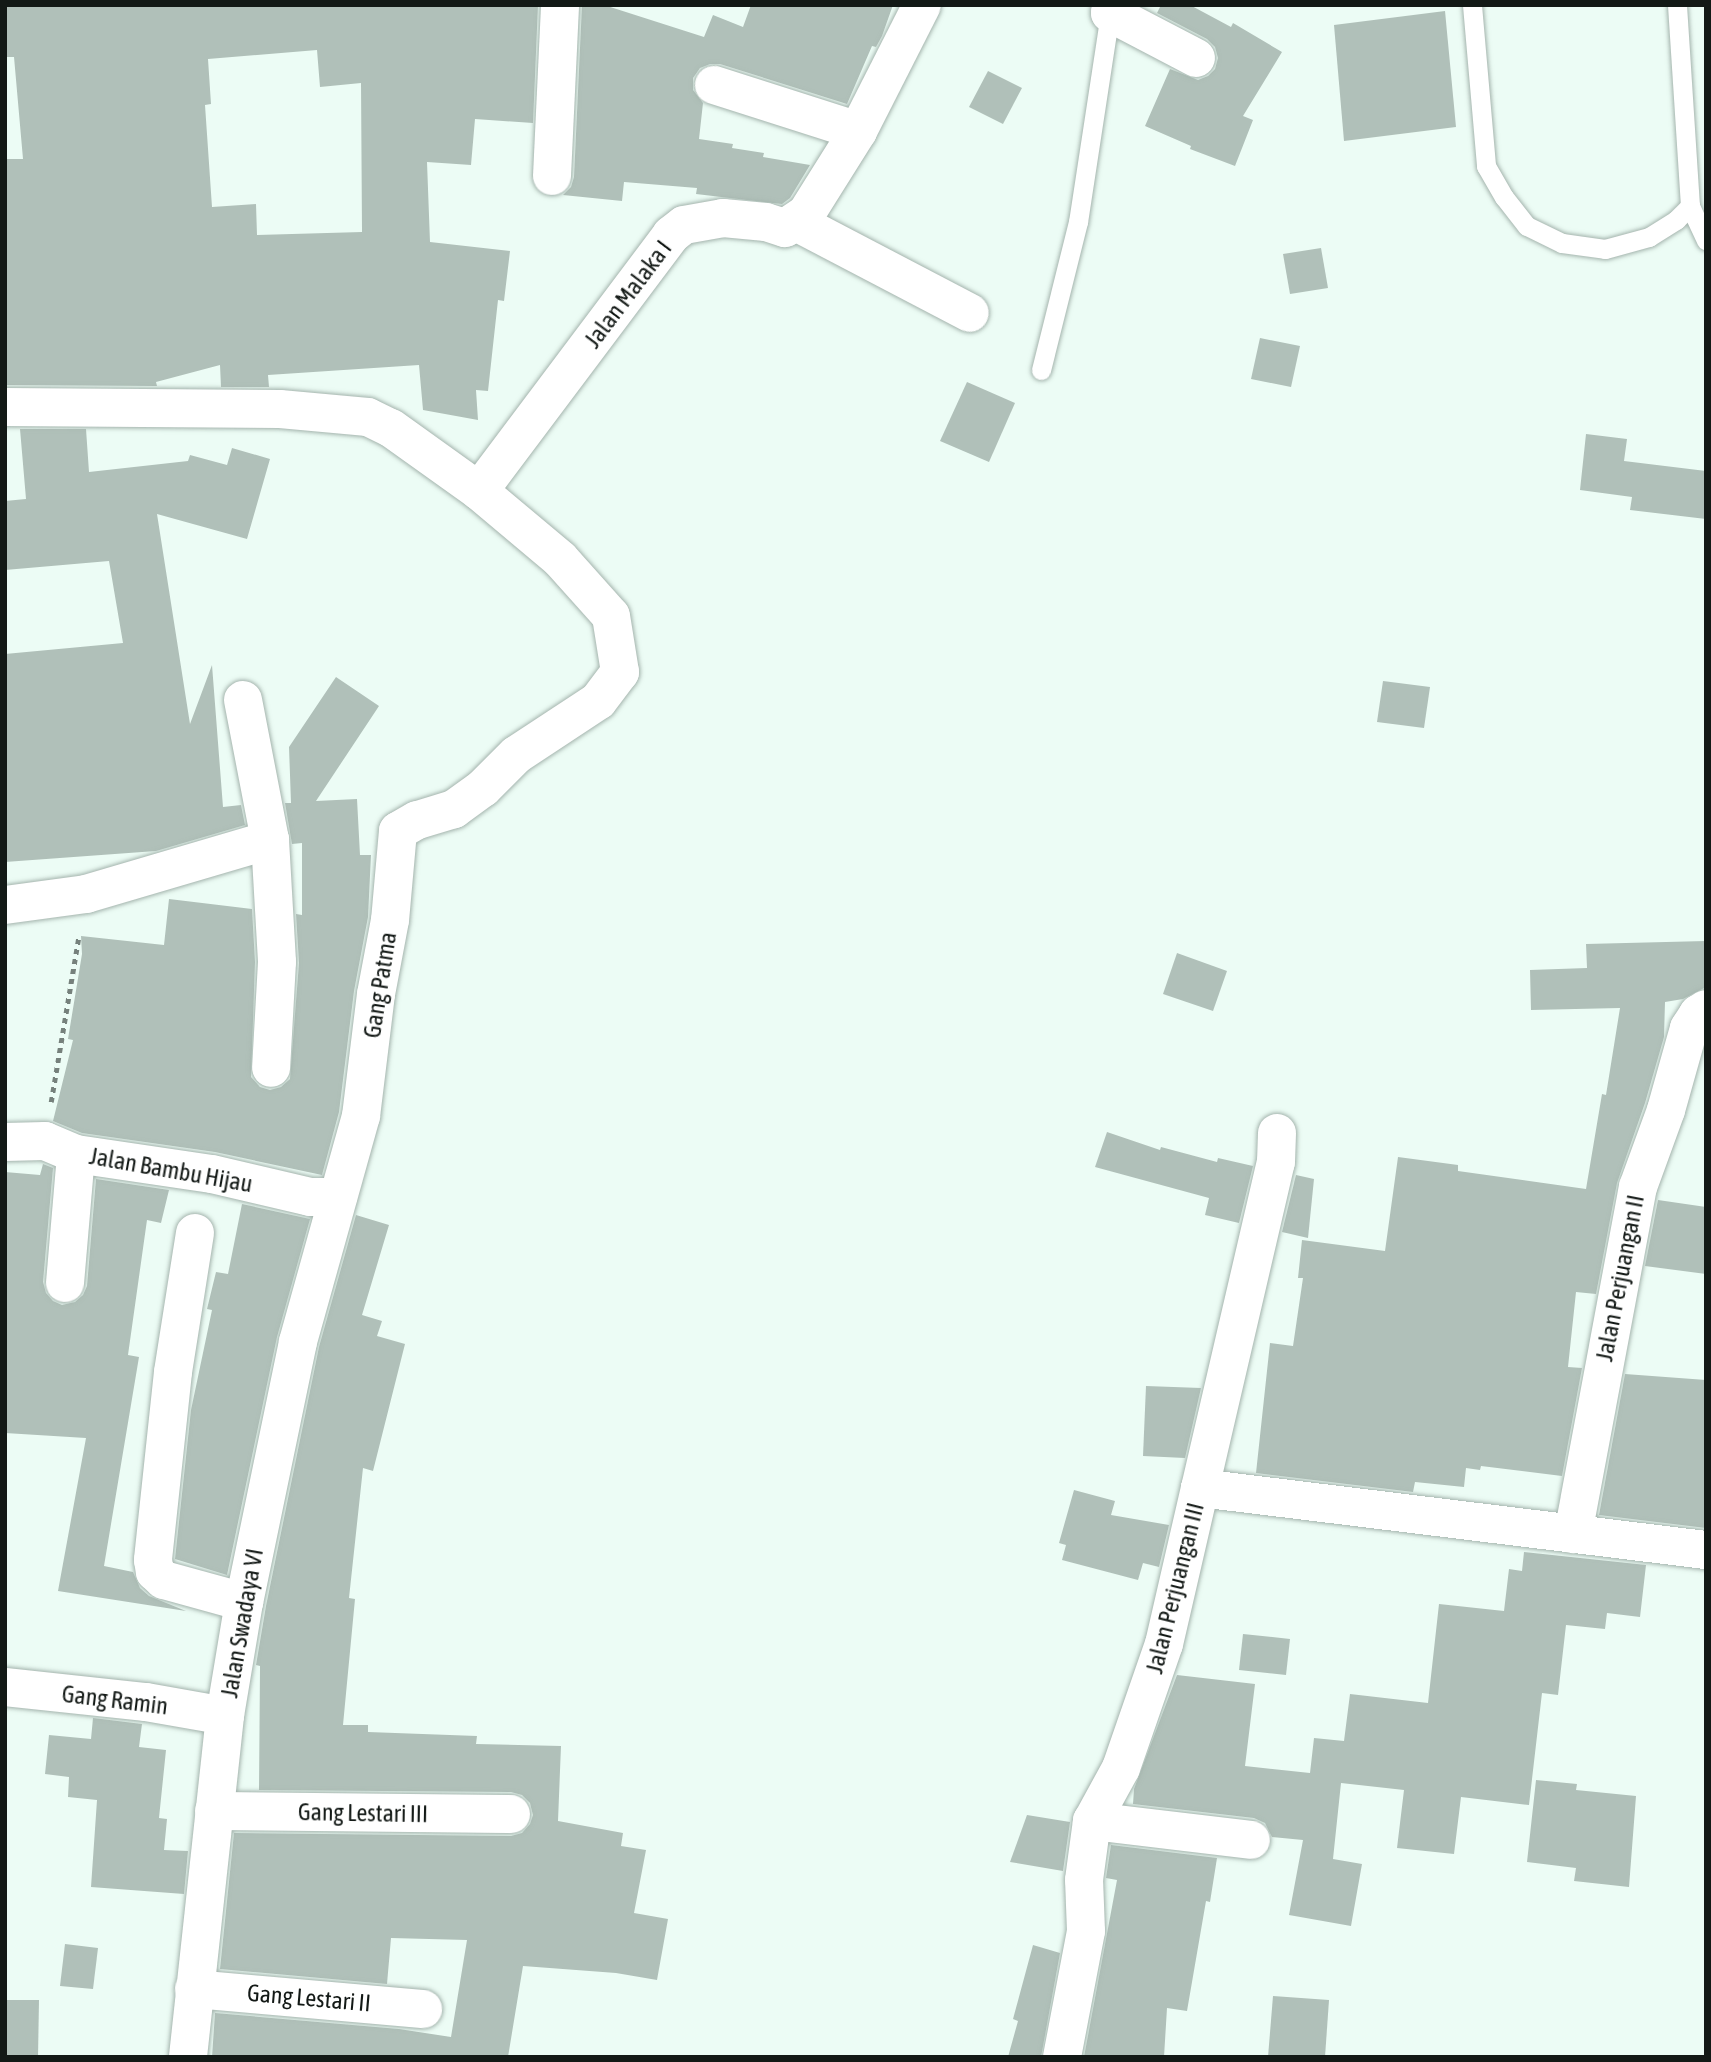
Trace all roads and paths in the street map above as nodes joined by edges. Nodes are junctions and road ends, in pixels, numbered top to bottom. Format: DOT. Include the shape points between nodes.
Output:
graph roads {
  1 [pos="560,5"];
  2 [pos="922,5"];
  3 [pos="1472,5"];
  4 [pos="1677,5"];
  5 [pos="1110,9"];
  6 [pos="1196,58"];
  7 [pos="714,85"];
  8 [pos="858,131"];
  9 [pos="552,176"];
  10 [pos="1690,206"];
  11 [pos="796,222"];
  12 [pos="1706,241"];
  13 [pos="970,313"];
  14 [pos="1041,370"];
  15 [pos="5,407"];
  16 [pos="479,491"];
  17 [pos="243,700"];
  18 [pos="270,840"];
  19 [pos="86,894"];
  20 [pos="5,905"];
  21 [pos="1697,1019"];
  22 [pos="271,1068"];
  23 [pos="1277,1133"];
  24 [pos="5,1142"];
  25 [pos="61,1147"];
  26 [pos="338,1197"];
  27 [pos="195,1233"];
  28 [pos="65,1283"];
  29 [pos="1200,1488"];
  30 [pos="1573,1534"];
  31 [pos="1706,1550"];
  32 [pos="244,1602"];
  33 [pos="5,1687"];
  34 [pos="225,1716"];
  35 [pos="214,1811"];
  36 [pos="511,1814"];
  37 [pos="1092,1821"];
  38 [pos="1251,1840"];
  39 [pos="194,1989"];
  40 [pos="423,2009"];
  41 [pos="188,2057"];
  42 [pos="1062,2057"];
  1 -- 9 [label="street"];
  2 -- 8 [label="street"];
  3 -- 10 [label="lane" via="1486,166 1527,226 1562,243 1605,249 1649,237"];
  4 -- 10 [label="lane"];
  5 -- 6 [label="street"];
  5 -- 14 [label="lane" via="1078,222"];
  7 -- 8 [label="street"];
  8 -- 11 [label="street" via="806,214"];
  10 -- 12 [label="lane"];
  11 -- 13 [label="street"];
  11 -- 16 [label="street, Jalan Malaka I" via="785,228 723,218 684,225 671,235"];
  15 -- 16 [label="street" via="280,409 368,416"];
  16 -- 26 [label="street, Gang Patma" via="560,559 611,616 620,672 598,701 516,755 454,809 398,831 390,920 361,1116"];
  17 -- 18 [label="street"];
  18 -- 19 [label="street"];
  18 -- 22 [label="street" via="277,962"];
  19 -- 20 [label="street"];
  19 -- 25 [label="path"];
  21 -- 30 [label="street, Jalan Perjuangan II" via="1638,1187"];
  23 -- 29 [label="street" via="1276,1161"];
  24 -- 25 [label="street, Jalan Bambu Hijau"];
  25 -- 26 [label="street, Jalan Bambu Hijau" via="310,1197"];
  25 -- 28 [label="street"];
  26 -- 32 [label="street, Jalan Swadaya VI" via="298,1342"];
  27 -- 32 [label="street" via="173,1372 153,1560 155,1572 164,1580"];
  29 -- 30 [label="street, Jalan Perjuangan III"];
  29 -- 37 [label="street, Jalan Perjuangan III" via="1164,1644 1121,1768"];
  30 -- 31 [label="street, Jalan Perjuangan III"];
  32 -- 34 [label="street, Jalan Swadaya VI"];
  33 -- 34 [label="street, Gang Ramin" via="146,1702"];
  34 -- 35 [label="street, Jalan Swadaya VI"];
  35 -- 36 [label="street, Gang Lestari III"];
  35 -- 39 [label="street, Jalan Swadaya VI"];
  37 -- 38 [label="street"];
  37 -- 42 [label="street, Jalan Perjuangan III" via="1084,1880 1086,1930"];
  39 -- 40 [label="street, Gang Lestari II"];
  39 -- 41 [label="street, Jalan Swadaya VI"];
}
